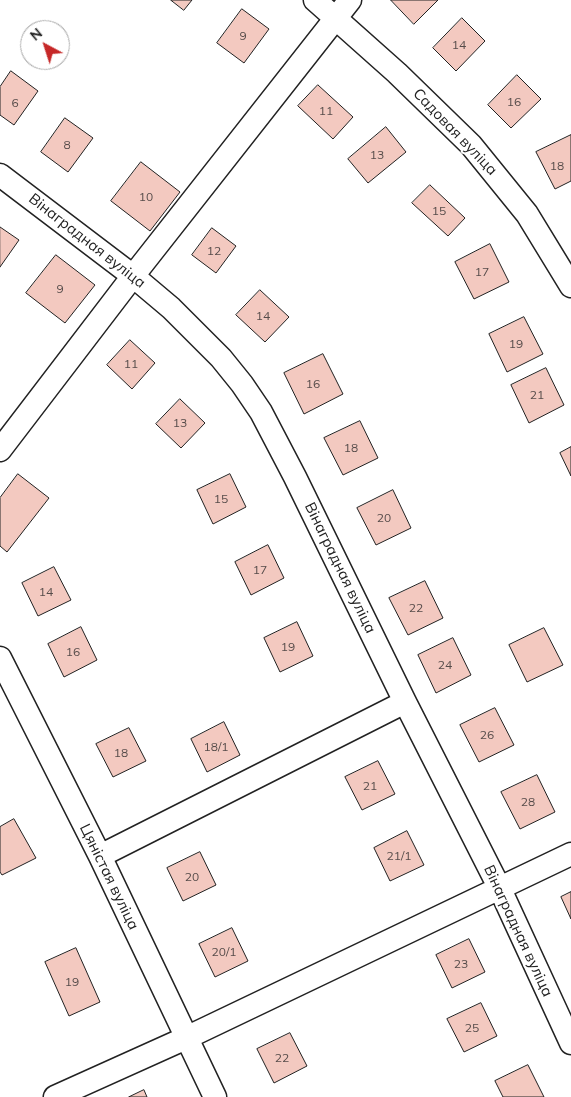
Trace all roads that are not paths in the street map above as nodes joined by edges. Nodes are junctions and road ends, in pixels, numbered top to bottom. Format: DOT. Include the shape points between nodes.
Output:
graph roads {
  1 [pos="315,0"];
  2 [pos="350,0"];
  3 [pos="336,18"];
  4 [pos="0,175"];
  5 [pos="133,276"];
  6 [pos="571,286"];
  7 [pos="0,450"];
  8 [pos="0,658"];
  9 [pos="405,702"];
  10 [pos="571,854"];
  11 [pos="100,856"];
  12 [pos="500,889"];
  13 [pos="186,1038"];
  14 [pos="571,1043"];
  15 [pos="55,1097"];
  16 [pos="215,1097"];
  1 -- 3 [label="street, Садовая вуліца"];
  2 -- 3 [label="street"];
  3 -- 5 [label="street"];
  3 -- 6 [label="street, Садовая вуліца" via="471,145 527,214"];
  4 -- 5 [label="street, Вінаградная вуліца"];
  5 -- 7 [label="street"];
  5 -- 9 [label="street, Вінаградная вуліца" via="210,346 261,412"];
  8 -- 11 [label="street, Цяністая вуліца"];
  9 -- 11 [label="street"];
  9 -- 12 [label="street, Вінаградная вуліца"];
  10 -- 12 [label="street"];
  11 -- 13 [label="street, Цяністая вуліца"];
  12 -- 13 [label="street"];
  12 -- 14 [label="street, Вінаградная вуліца"];
  13 -- 15 [label="street"];
  13 -- 16 [label="street, Цяністая вуліца"];
}
